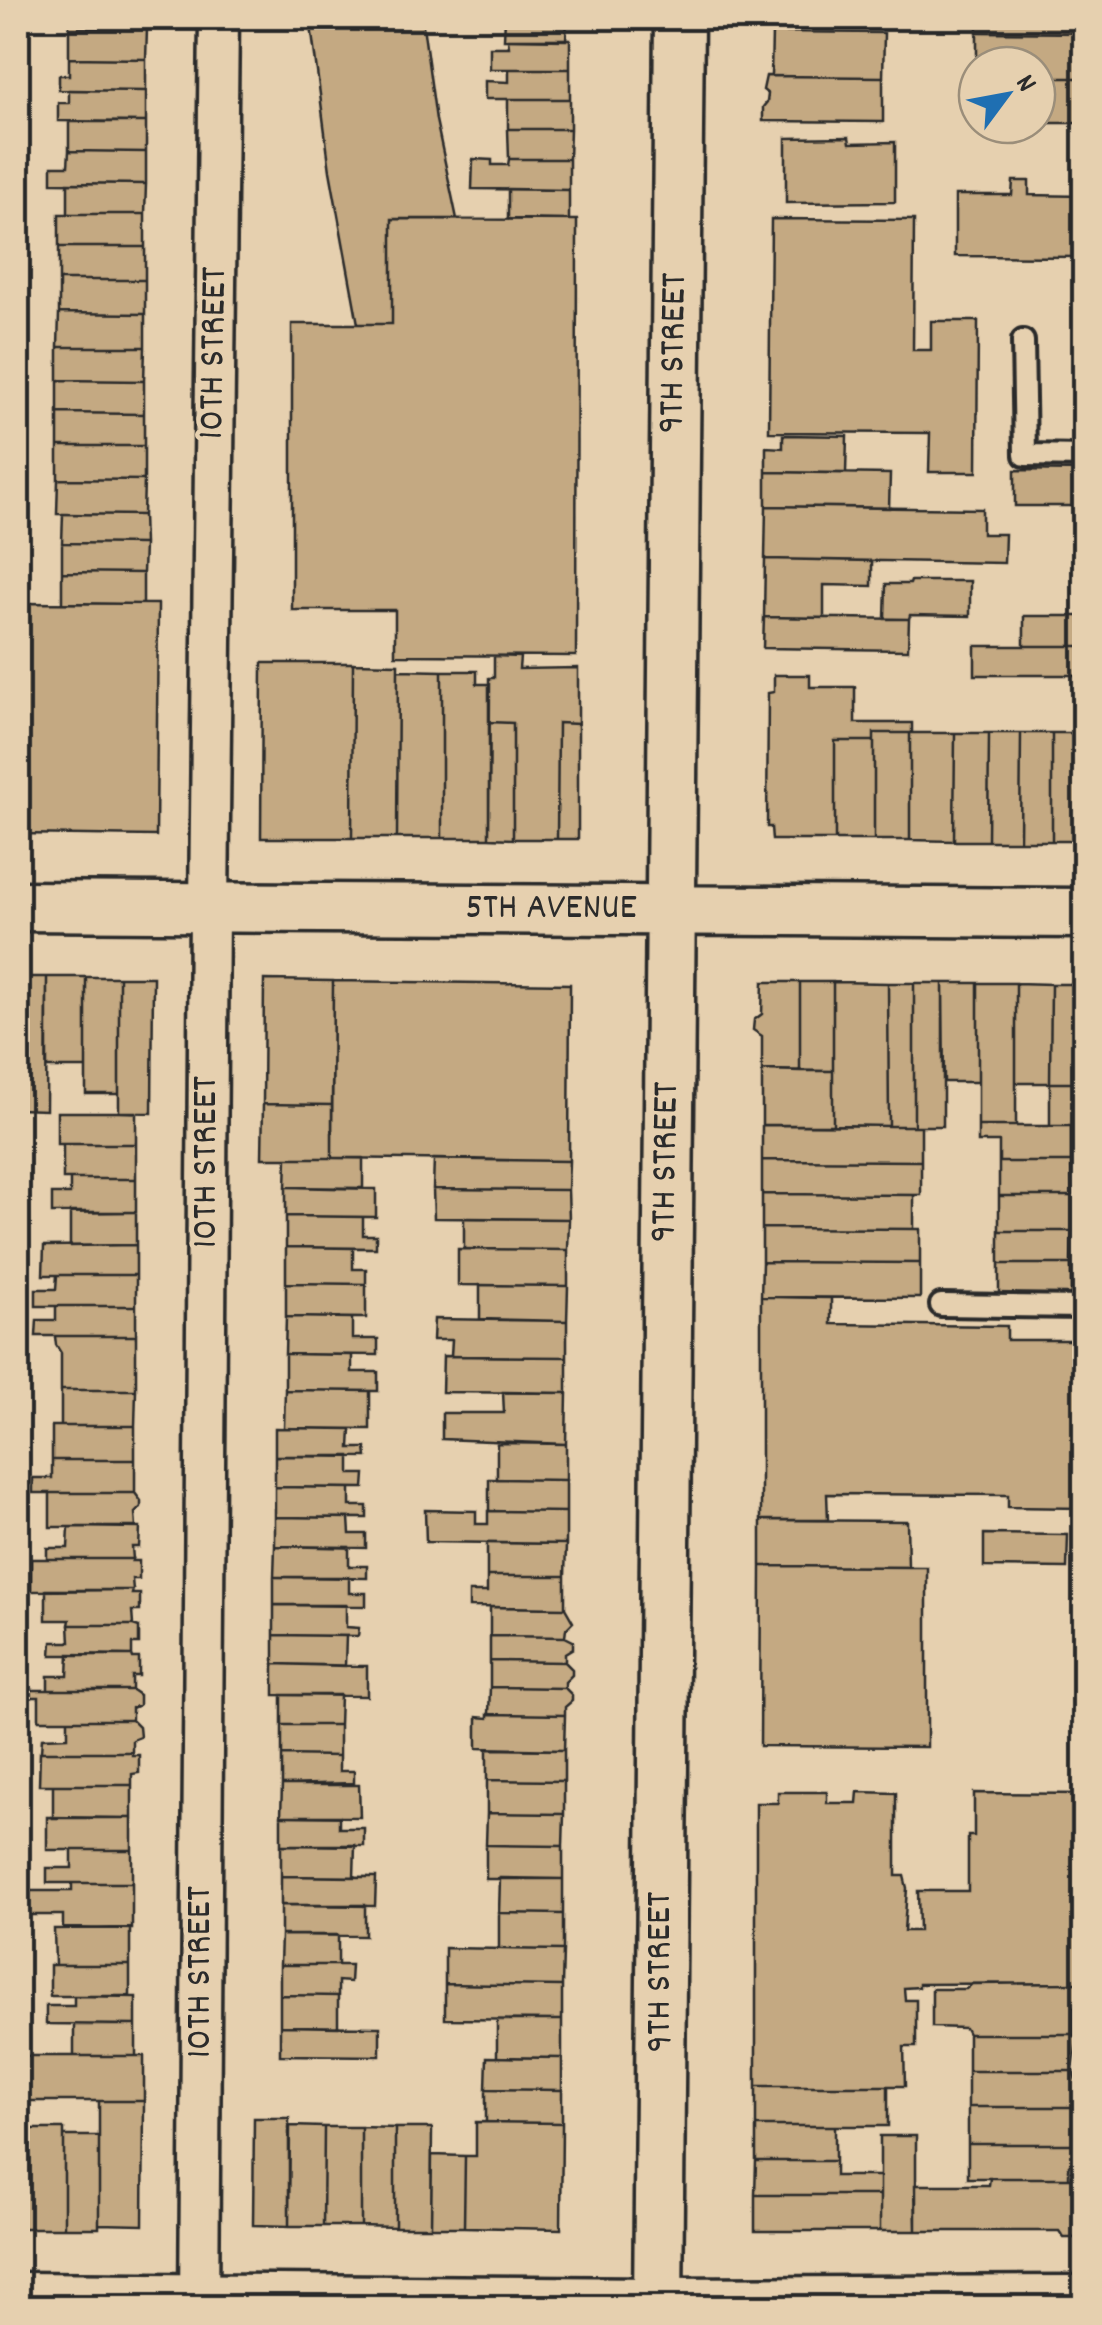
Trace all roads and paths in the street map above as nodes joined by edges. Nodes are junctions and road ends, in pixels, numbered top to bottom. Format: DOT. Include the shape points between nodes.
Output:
graph roads {
  1 [pos="219,18"];
  2 [pos="678,18"];
  3 [pos="1023,342"];
  4 [pos="1084,456"];
  5 [pos="18,906"];
  6 [pos="209,907"];
  7 [pos="669,910"];
  8 [pos="1084,913"];
  9 [pos="941,1305"];
  10 [pos="1084,1307"];
  11 [pos="18,2297"];
  12 [pos="1084,2300"];
  13 [pos="199,2303"];
  14 [pos="658,2305"];
  1 -- 6 [label="street, 10TH STREET"];
  2 -- 7 [label="street, 9TH STREET"];
  3 -- 4 [label="lane" via="1025,455"];
  5 -- 6 [label="street, 5TH AVENUE"];
  6 -- 7 [label="street, 5TH AVENUE"];
  6 -- 13 [label="street, 10TH STREET"];
  7 -- 8 [label="street, 5TH AVENUE"];
  7 -- 14 [label="street, 9TH STREET"];
  9 -- 10 [label="lane"];
  11 -- 13 [label="street"];
  12 -- 14 [label="street"];
  13 -- 14 [label="street"];
}
